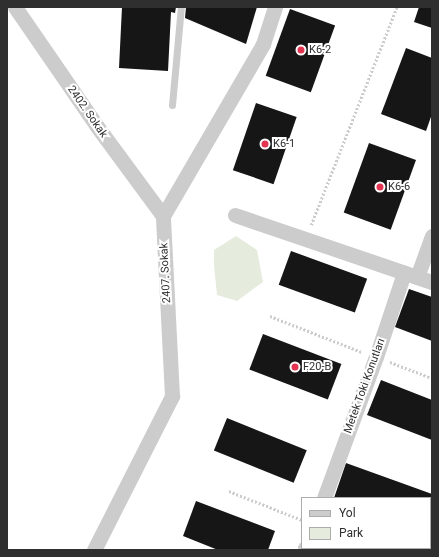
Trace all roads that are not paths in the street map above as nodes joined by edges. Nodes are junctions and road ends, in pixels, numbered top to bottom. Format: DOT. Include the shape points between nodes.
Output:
graph roads {
  1 [pos="15,7"];
  2 [pos="180,7"];
  3 [pos="275,7"];
  4 [pos="172,105"];
  5 [pos="235,215"];
  6 [pos="163,216"];
  7 [pos="432,236"];
  8 [pos="410,275"];
  9 [pos="432,282"];
  10 [pos="324,497"];
  11 [pos="94,550"];
  1 -- 6 [label="street, 2402. Sokak" via="96,125"];
  2 -- 4 [label="lane"];
  3 -- 6 [label="street" via="263,44"];
  5 -- 8 [label="street"];
  6 -- 11 [label="street, 2407. Sokak" via="172,396"];
  7 -- 8 [label="street, Metek Toki Konutları"];
  8 -- 9 [label="street"];
  8 -- 10 [label="street, Metek Toki Konutları" via="376,357"];
}
